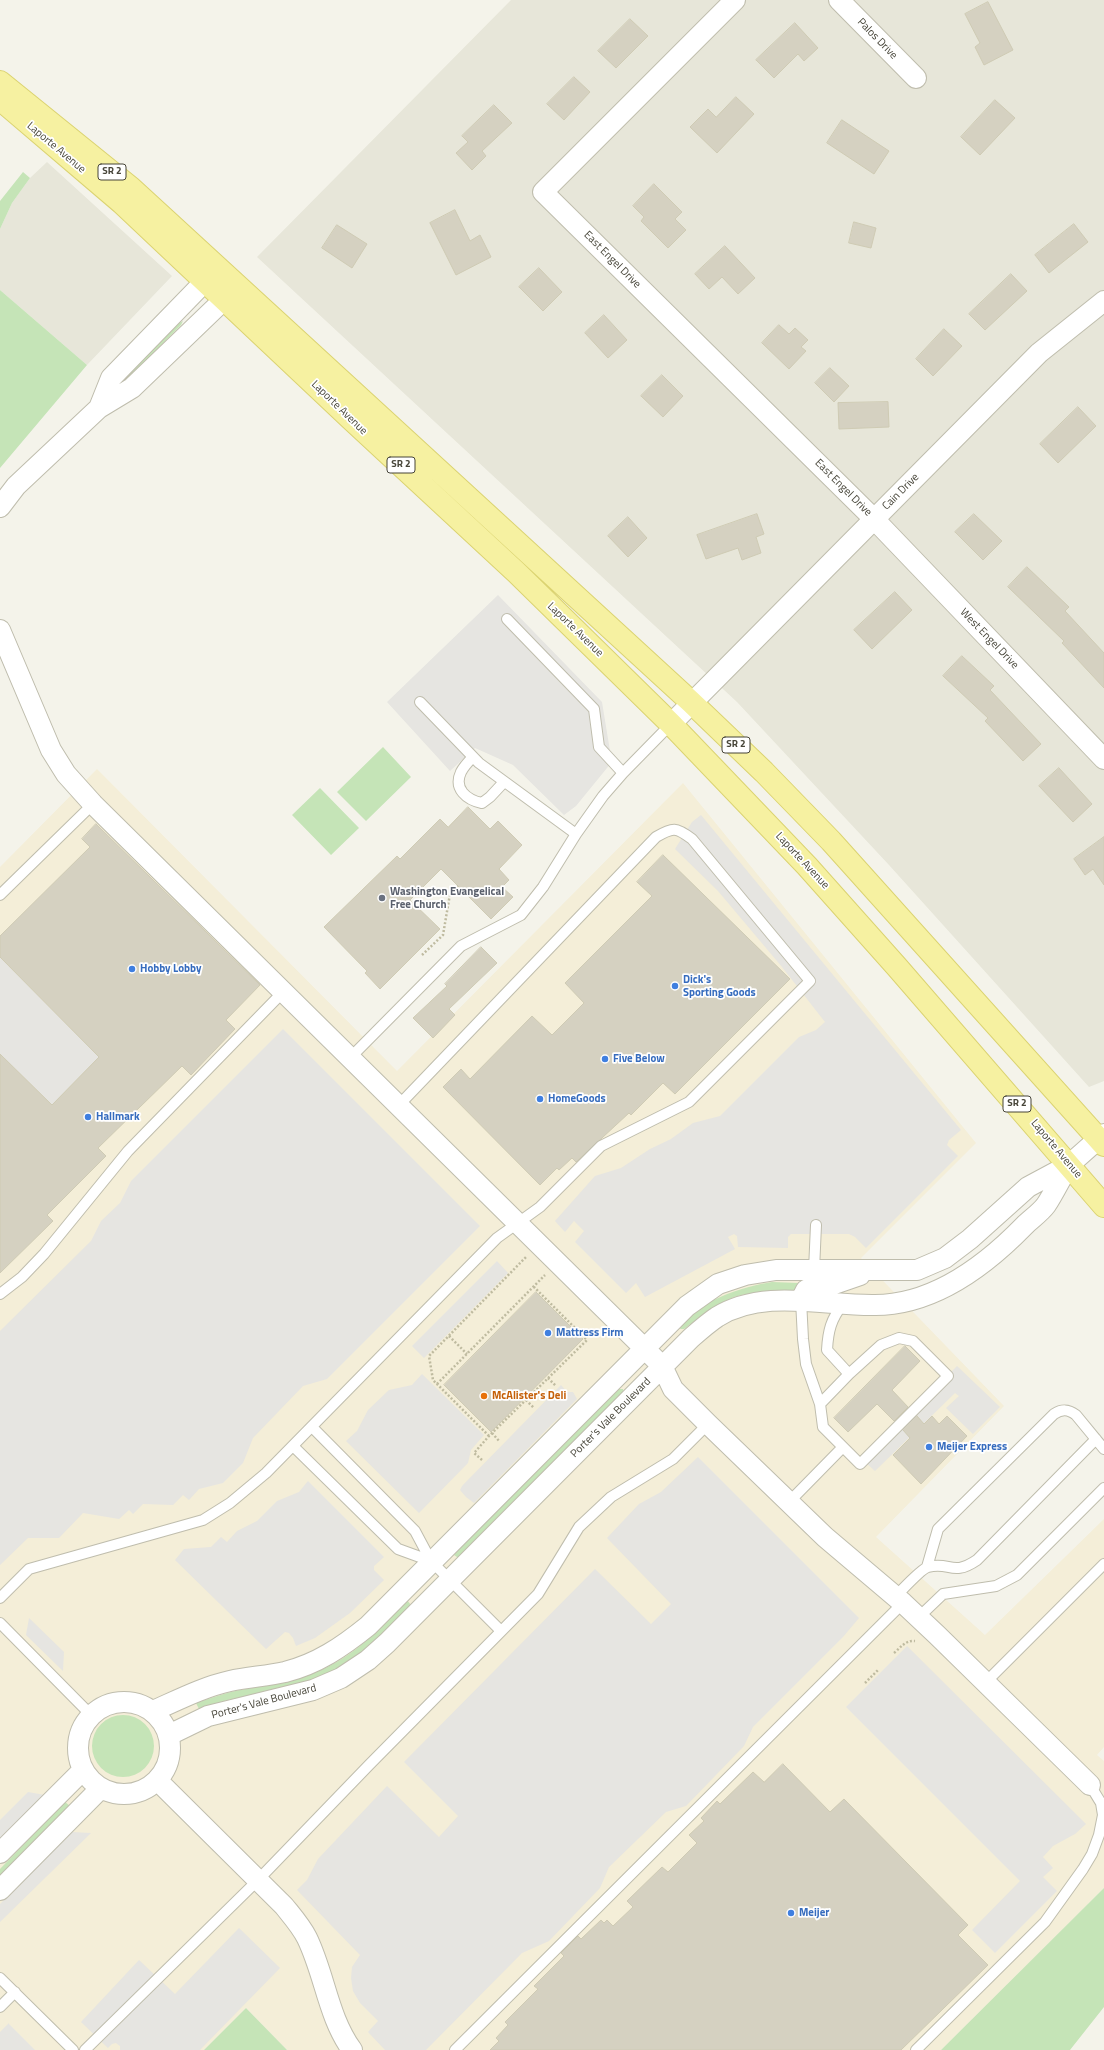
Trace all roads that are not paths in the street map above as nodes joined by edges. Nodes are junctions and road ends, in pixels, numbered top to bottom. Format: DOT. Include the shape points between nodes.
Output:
graph roads {
  1 [pos="735,0"];
  2 [pos="839,0"];
  3 [pos="916,78"];
  4 [pos="0,82"];
  5 [pos="0,99"];
  6 [pos="212,274"];
  7 [pos="232,292"];
  8 [pos="1104,301"];
  9 [pos="99,408"];
  10 [pos="0,507"];
  11 [pos="874,519"];
  12 [pos="507,619"];
  13 [pos="0,630"];
  14 [pos="420,702"];
  15 [pos="691,702"];
  16 [pos="671,724"];
  17 [pos="473,757"];
  18 [pos="1104,759"];
  19 [pos="623,773"];
  20 [pos="504,782"];
  21 [pos="93,804"];
  22 [pos="576,834"];
  23 [pos="0,895"];
  24 [pos="284,991"];
  25 [pos="351,1057"];
  26 [pos="399,1105"];
  27 [pos="1102,1139"];
  28 [pos="1069,1165"];
  29 [pos="1104,1206"];
  30 [pos="518,1222"];
  31 [pos="816,1225"];
  32 [pos="814,1270"];
  33 [pos="873,1270"];
  34 [pos="0,1294"];
  35 [pos="801,1300"];
  36 [pos="843,1304"];
  37 [pos="644,1348"];
  38 [pos="662,1366"];
  39 [pos="849,1374"];
  40 [pos="820,1404"];
  41 [pos="708,1424"];
  42 [pos="312,1427"];
  43 [pos="1096,1439"];
  44 [pos="293,1446"];
  45 [pos="842,1448"];
  46 [pos="1104,1449"];
  47 [pos="1104,1488"];
  48 [pos="789,1502"];
  49 [pos="431,1561"];
  50 [pos="1104,1564"];
  51 [pos="927,1567"];
  52 [pos="450,1580"];
  53 [pos="0,1598"];
  54 [pos="899,1599"];
  55 [pos="919,1617"];
  56 [pos="0,1623"];
  57 [pos="501,1631"];
  58 [pos="986,1682"];
  59 [pos="153,1711"];
  60 [pos="91,1715"];
  61 [pos="169,1735"];
  62 [pos="83,1770"];
  63 [pos="158,1781"];
  64 [pos="1090,1785"];
  65 [pos="101,1788"];
  66 [pos="0,1853"];
  67 [pos="258,1880"];
  68 [pos="0,1890"];
  69 [pos="0,1978"];
  70 [pos="14,1992"];
  71 [pos="0,2007"];
  72 [pos="73,2050"];
  73 [pos="85,2050"];
  74 [pos="352,2050"];
  75 [pos="455,2050"];
  76 [pos="916,2050"];
  1 -- 11 [label="street, East Engel Drive" via="543,192"];
  2 -- 3 [label="street, Palos Drive"];
  4 -- 6 [label="main road, Laporte Avenue / SR 2" via="131,188"];
  5 -- 6 [label="main road, Laporte Avenue / SR 2" via="122,203"];
  6 -- 7 [label="main road, Laporte Avenue / SR 2"];
  6 -- 9 [label="street" via="111,378"];
  7 -- 9 [label="street" via="132,388"];
  7 -- 15 [label="main road, Laporte Avenue / SR 2"];
  7 -- 16 [label="main road, Laporte Avenue / SR 2" via="351,419 516,572"];
  8 -- 11 [label="street, Cain Drive" via="1039,353"];
  9 -- 10 [label="street" via="16,486"];
  11 -- 15 [label="street, Cain Drive"];
  11 -- 18 [label="street, West Engel Drive"];
  12 -- 19 [label="lane" via="594,709 599,747"];
  13 -- 21 [label="street" via="51,750 66,774"];
  14 -- 17 [label="lane"];
  15 -- 16 [label="street, Cain Drive"];
  15 -- 27 [label="main road, Laporte Avenue / SR 2" via="831,841"];
  16 -- 19 [label="lane"];
  16 -- 28 [label="main road, Laporte Avenue / SR 2" via="807,866"];
  17 -- 20 [label="lane"];
  17 -- 20 [label="lane" via="461,772 459,782 462,793 471,801 482,803"];
  19 -- 22 [label="lane"];
  20 -- 22 [label="lane"];
  21 -- 23 [label="lane"];
  21 -- 24 [label="street"];
  22 -- 25 [label="lane" via="543,887 521,915 461,946"];
  24 -- 25 [label="street"];
  24 -- 34 [label="lane" via="128,1151 44,1254 22,1277"];
  25 -- 26 [label="street"];
  26 -- 30 [label="street"];
  26 -- 30 [label="lane" via="656,837 669,830 680,830 692,839 810,981 689,1102 601,1146 540,1207"];
  27 -- 28 [label="street, Porter's Vale Boulevard"];
  28 -- 29 [label="main road, Laporte Avenue / SR 2"];
  28 -- 33 [label="street, Porter's Vale Boulevard" via="1028,1187 945,1258 917,1270"];
  28 -- 36 [label="street, Porter's Vale Boulevard" via="1046,1205 981,1266 950,1284 916,1299 877,1305"];
  30 -- 37 [label="street"];
  30 -- 42 [label="lane" via="497,1238"];
  31 -- 32 [label="lane"];
  32 -- 33 [label="street, Porter's Vale Boulevard"];
  32 -- 37 [label="street, Porter's Vale Boulevard" via="776,1270 745,1275 718,1284 687,1306"];
  33 -- 35 [label="street" via="831,1285 814,1286 806,1290"];
  35 -- 36 [label="street, Porter's Vale Boulevard"];
  35 -- 38 [label="street, Porter's Vale Boulevard" via="739,1307 718,1317"];
  35 -- 40 [label="lane" via="806,1364"];
  36 -- 39 [label="lane" via="833,1316 828,1332 827,1350"];
  37 -- 38 [label="street"];
  37 -- 49 [label="street, Porter's Vale Boulevard"];
  38 -- 41 [label="street" via="673,1390"];
  38 -- 52 [label="street, Porter's Vale Boulevard"];
  39 -- 40 [label="lane"];
  39 -- 45 [label="lane" via="881,1345 899,1338 913,1341 948,1376 860,1464"];
  40 -- 45 [label="lane" via="823,1427"];
  41 -- 48 [label="street"];
  41 -- 57 [label="lane" via="673,1459 611,1497 579,1527 538,1594"];
  42 -- 44 [label="lane"];
  42 -- 49 [label="lane" via="415,1531"];
  43 -- 46 [label="lane"];
  43 -- 51 [label="lane" via="977,1560 956,1569"];
  43 -- 51 [label="lane" via="1070,1411 1054,1414 938,1529"];
  44 -- 49 [label="lane" via="398,1549"];
  44 -- 53 [label="lane" via="236,1498 203,1520 28,1568"];
  45 -- 48 [label="lane"];
  47 -- 55 [label="lane" via="1017,1575 996,1586 943,1594"];
  48 -- 54 [label="street" via="825,1537"];
  49 -- 52 [label="lane"];
  49 -- 59 [label="street, Porter's Vale Boulevard" via="368,1626 326,1657 285,1672 230,1681"];
  50 -- 58 [label="lane"];
  51 -- 54 [label="lane"];
  52 -- 57 [label="lane"];
  52 -- 61 [label="street, Porter's Vale Boulevard" via="387,1643 368,1660 341,1678 313,1690 208,1716"];
  54 -- 55 [label="street"];
  54 -- 75 [label="lane"];
  55 -- 58 [label="street"];
  56 -- 60 [label="lane"];
  57 -- 67 [label="lane"];
  58 -- 64 [label="street"];
  59 -- 60 [label="street" via="139,1704 122,1701 106,1705"];
  59 -- 61 [label="street" via="162,1720"];
  60 -- 62 [label="street" via="82,1728 78,1742"];
  61 -- 63 [label="street" via="170,1757"];
  62 -- 65 [label="street" via="93,1783"];
  62 -- 66 [label="street"];
  63 -- 65 [label="street" via="142,1791 126,1794 117,1794"];
  63 -- 67 [label="street"];
  64 -- 76 [label="lane" via="1101,1804 1103,1814 1099,1835 1083,1869 1045,1922"];
  65 -- 68 [label="street"];
  67 -- 73 [label="lane"];
  67 -- 74 [label="street" via="284,1906 307,1939 336,2024"];
  69 -- 70 [label="lane"];
  70 -- 71 [label="lane"];
  70 -- 72 [label="lane"];
}
